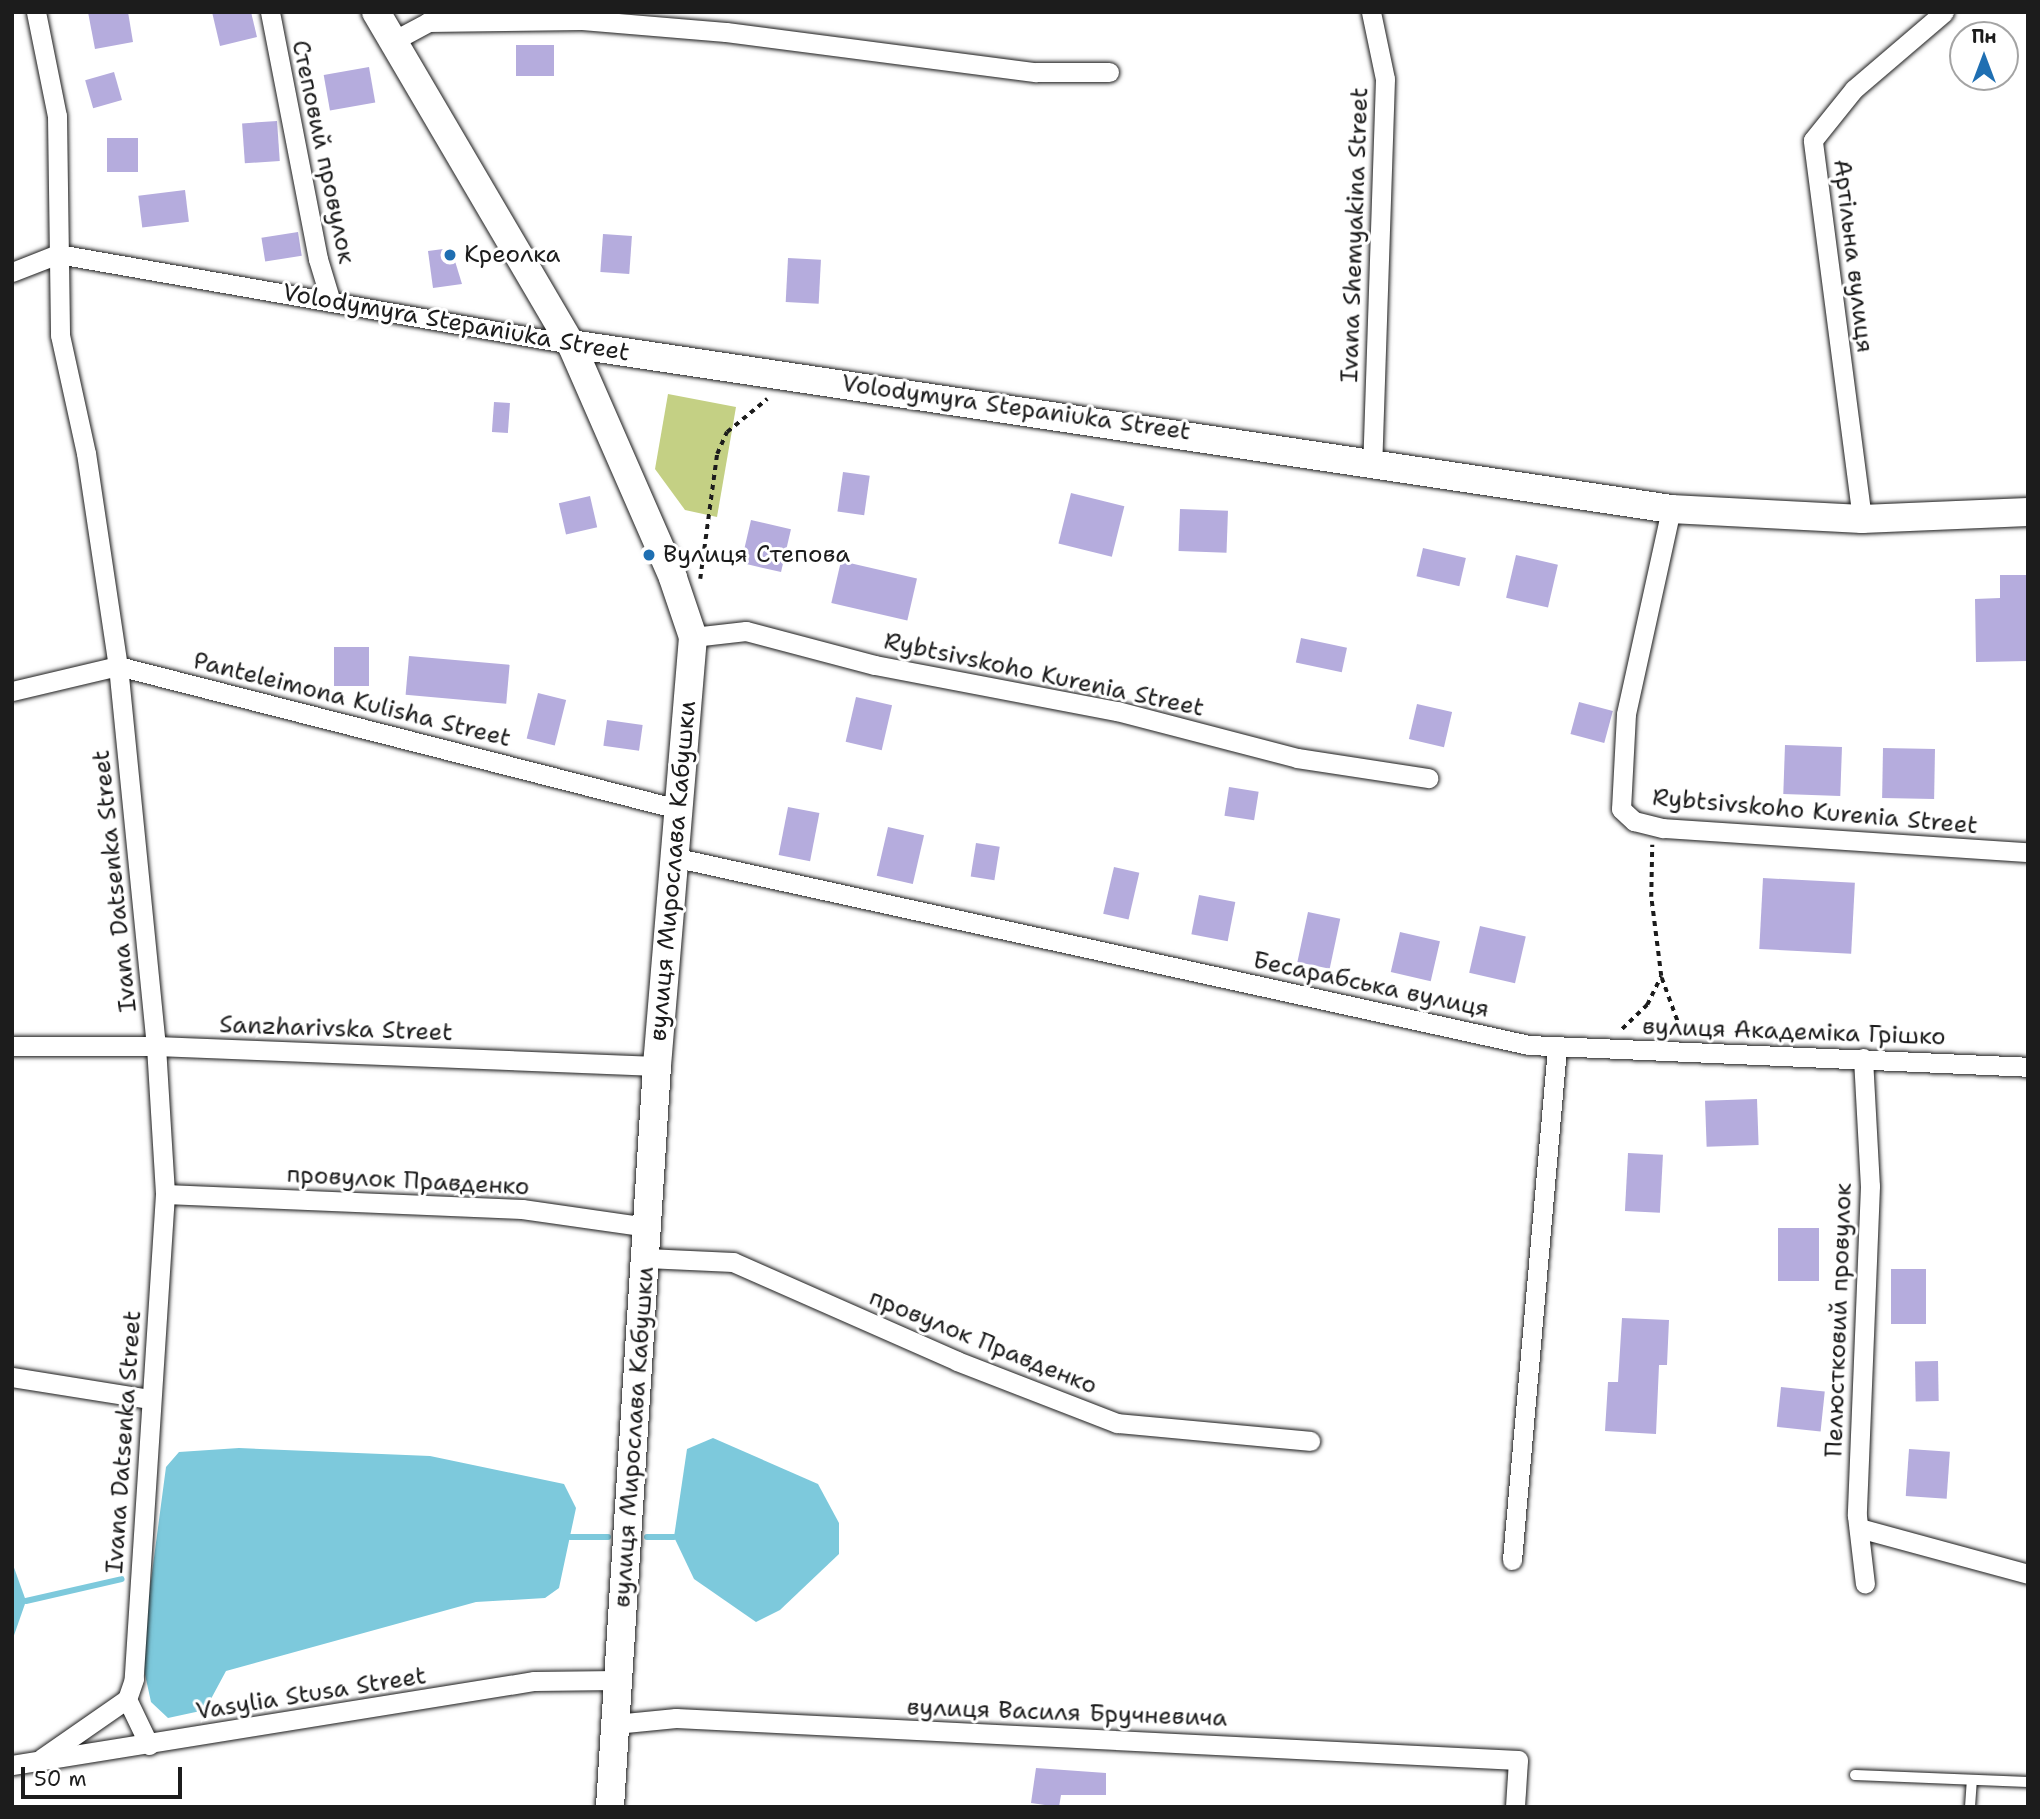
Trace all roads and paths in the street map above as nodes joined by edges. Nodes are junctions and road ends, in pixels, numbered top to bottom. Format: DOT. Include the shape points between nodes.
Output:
graph roads {
  1 [pos="36,12"];
  2 [pos="270,12"];
  3 [pos="376,12"];
  4 [pos="1371,12"];
  5 [pos="1944,12"];
  6 [pos="393,41"];
  7 [pos="1109,72"];
  8 [pos="58,254"];
  9 [pos="12,272"];
  10 [pos="331,302"];
  11 [pos="571,344"];
  12 [pos="796,376"];
  13 [pos="1371,461"];
  14 [pos="1671,509"];
  15 [pos="2028,512"];
  16 [pos="1862,519"];
  17 [pos="699,585"];
  18 [pos="693,637"];
  19 [pos="118,666"];
  20 [pos="12,691"];
  21 [pos="1428,778"];
  22 [pos="678,809"];
  23 [pos="1652,826"];
  24 [pos="2028,852"];
  25 [pos="673,857"];
  26 [pos="1661,976"];
  27 [pos="12,1046"];
  28 [pos="156,1046"];
  29 [pos="1557,1048"];
  30 [pos="1602,1049"];
  31 [pos="1704,1052"];
  32 [pos="1863,1058"];
  33 [pos="657,1066"];
  34 [pos="2028,1067"];
  35 [pos="165,1194"];
  36 [pos="647,1227"];
  37 [pos="646,1258"];
  38 [pos="12,1377"];
  39 [pos="150,1399"];
  40 [pos="1310,1441"];
  41 [pos="1859,1528"];
  42 [pos="1512,1560"];
  43 [pos="2028,1574"];
  44 [pos="1865,1584"];
  45 [pos="617,1680"];
  46 [pos="127,1699"];
  47 [pos="615,1724"];
  48 [pos="149,1745"];
  49 [pos="38,1761"];
  50 [pos="12,1765"];
  51 [pos="1855,1775"];
  52 [pos="1972,1780"];
  53 [pos="2028,1782"];
  54 [pos="610,1807"];
  55 [pos="1515,1807"];
  56 [pos="1970,1807"];
  1 -- 8 [label="street, Ivana Datsenka Street" via="57,116 63,188"];
  2 -- 10 [label="street, Степовий провулок" via="318,259"];
  3 -- 6 [label="street, вулиця Мирослава Кабушки"];
  4 -- 13 [label="street, Ivana Shemyakina Street" via="1385,79"];
  5 -- 16 [label="street, Артільна вулиця" via="1854,89 1813,139"];
  6 -- 7 [label="street" via="440,20 582,20 726,32 1035,72"];
  6 -- 11 [label="street, вулиця Мирослава Кабушки"];
  8 -- 9 [label="street"];
  8 -- 10 [label="street, Volodymyra Stepaniuka Street"];
  8 -- 19 [label="street, Ivana Datsenka Street" via="61,335 86,453"];
  10 -- 11 [label="street, Volodymyra Stepaniuka Street"];
  11 -- 12 [label="street, Volodymyra Stepaniuka Street"];
  11 -- 18 [label="street, вулиця Мирослава Кабушки" via="673,578"];
  12 -- 13 [label="street, Volodymyra Stepaniuka Street"];
  12 -- 17 [label="path" via="727,432 717,454 708,548"];
  13 -- 14 [label="street, Volodymyra Stepaniuka Street"];
  14 -- 16 [label="street, Volodymyra Stepaniuka Street"];
  14 -- 23 [label="street, Rybtsivskoho Kurenia Street" via="1626,714 1618,792 1621,809 1634,821"];
  15 -- 16 [label="street, Volodymyra Stepaniuka Street"];
  18 -- 21 [label="street, Rybtsivskoho Kurenia Street" via="746,631 875,665 1117,711 1297,758"];
  18 -- 22 [label="street, вулиця Мирослава Кабушки"];
  19 -- 20 [label="street, Panteleimona Kulisha Street"];
  19 -- 22 [label="street, Panteleimona Kulisha Street"];
  19 -- 28 [label="street, Ivana Datsenka Street"];
  22 -- 25 [label="street, вулиця Мирослава Кабушки"];
  23 -- 24 [label="street, Rybtsivskoho Kurenia Street" via="1890,847"];
  23 -- 26 [label="path" via="1650,897"];
  25 -- 29 [label="street, Бесарабська вулиця"];
  25 -- 33 [label="street, вулиця Мирослава Кабушки"];
  26 -- 30 [label="path" via="1647,1005"];
  26 -- 31 [label="path" via="1680,1031"];
  27 -- 28 [label="street, Sanzharivska Street"];
  28 -- 33 [label="street, Sanzharivska Street"];
  28 -- 35 [label="street, Ivana Datsenka Street"];
  29 -- 30 [label="street, вулиця Академіка Грішко"];
  29 -- 42 [label="street"];
  30 -- 31 [label="street, вулиця Академіка Грішко"];
  31 -- 32 [label="street, вулиця Академіка Грішко"];
  32 -- 34 [label="street, вулиця Академіка Грішко"];
  32 -- 41 [label="street, Пелюстковий провулок" via="1870,1186"];
  33 -- 36 [label="street, вулиця Мирослава Кабушки"];
  35 -- 36 [label="street, провулок Правденко" via="522,1209"];
  35 -- 39 [label="street, Ivana Datsenka Street"];
  36 -- 37 [label="street, вулиця Мирослава Кабушки"];
  37 -- 40 [label="street, провулок Правденко" via="733,1262 957,1361 1117,1423"];
  37 -- 45 [label="street, вулиця Мирослава Кабушки"];
  38 -- 39 [label="street"];
  39 -- 46 [label="street, Ivana Datsenka Street" via="134,1679"];
  41 -- 43 [label="street"];
  41 -- 44 [label="street, Пелюстковий провулок"];
  45 -- 47 [label="street, вулиця Мирослава Кабушки"];
  45 -- 48 [label="street, Vasylia Stusa Street" via="534,1681"];
  46 -- 48 [label="street"];
  46 -- 49 [label="street"];
  47 -- 54 [label="street, вулиця Мирослава Кабушки"];
  47 -- 55 [label="street, вулиця Василя Бручневича" via="676,1718 1518,1760"];
  48 -- 49 [label="street, Vasylia Stusa Street"];
  49 -- 50 [label="street, Vasylia Stusa Street"];
  51 -- 52 [label="lane"];
  52 -- 53 [label="lane"];
  52 -- 56 [label="lane"];
}
